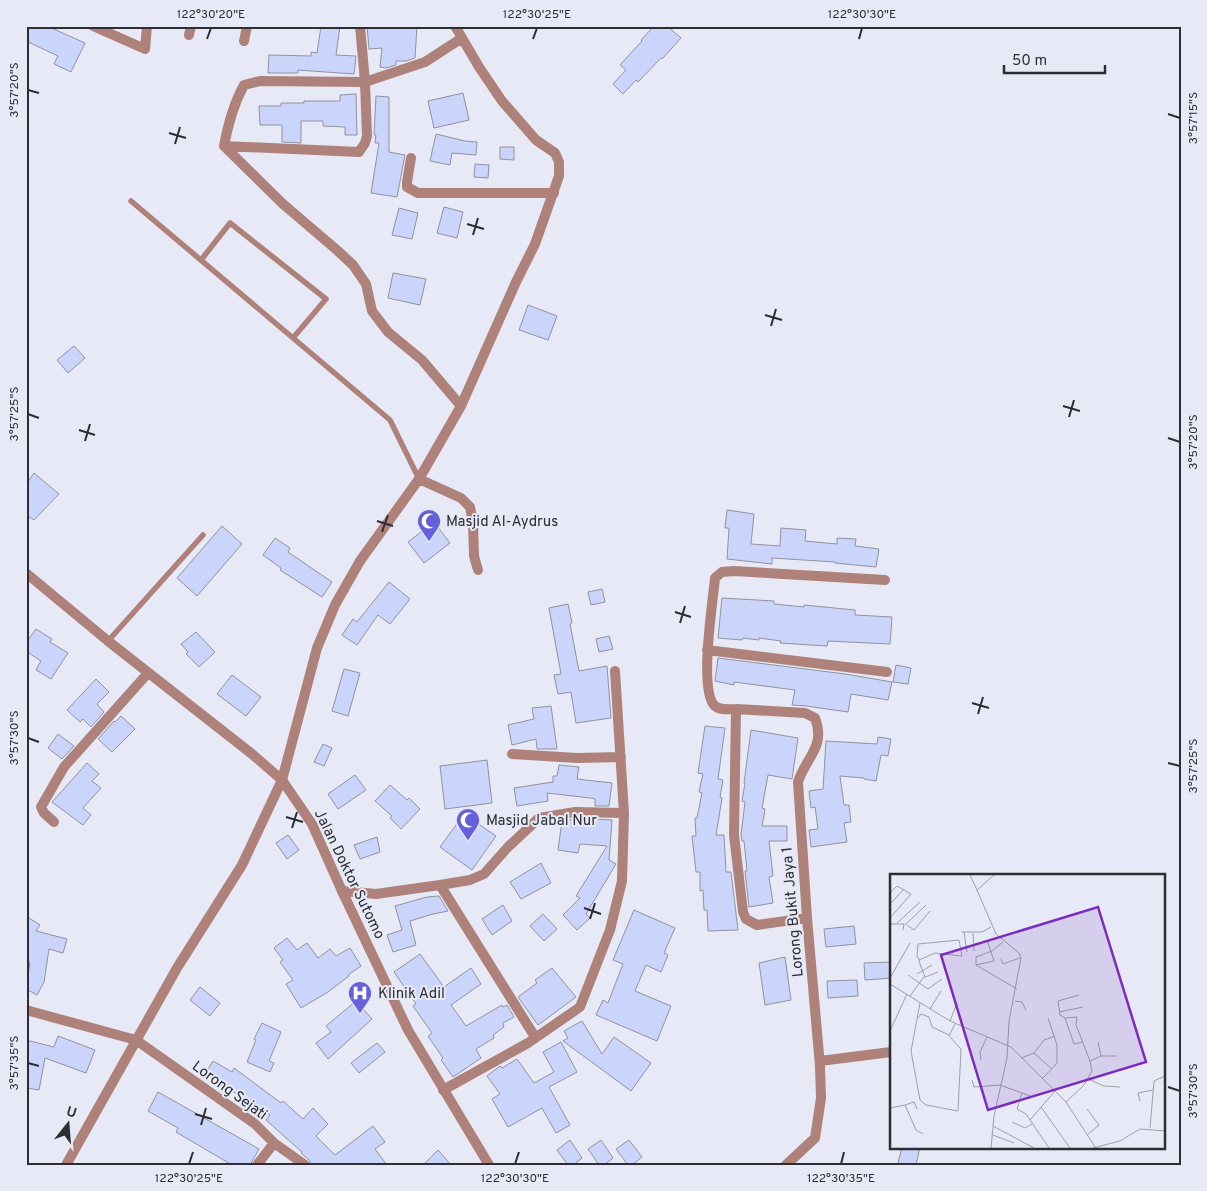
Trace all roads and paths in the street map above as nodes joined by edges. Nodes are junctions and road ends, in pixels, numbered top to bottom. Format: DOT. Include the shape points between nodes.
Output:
graph roads {
  1 [pos="93,26"];
  2 [pos="147,26"];
  3 [pos="247,26"];
  4 [pos="360,26"];
  5 [pos="455,26"];
  6 [pos="462,38"];
  7 [pos="244,41"];
  8 [pos="365,82"];
  9 [pos="224,146"];
  10 [pos="411,158"];
  11 [pos="554,193"];
  12 [pos="131,201"];
  13 [pos="201,260"];
  14 [pos="293,338"];
  15 [pos="461,406"];
  16 [pos="419,480"];
  17 [pos="203,535"];
  18 [pos="478,570"];
  19 [pos="26,573"];
  20 [pos="885,580"];
  21 [pos="108,641"];
  22 [pos="706,650"];
  23 [pos="615,671"];
  24 [pos="887,672"];
  25 [pos="148,673"];
  26 [pos="741,709"];
  27 [pos="512,754"];
  28 [pos="620,757"];
  29 [pos="282,780"];
  30 [pos="624,813"];
  31 [pos="54,822"];
  32 [pos="440,885"];
  33 [pos="342,891"];
  34 [pos="807,918"];
  35 [pos="26,1010"];
  36 [pos="535,1037"];
  37 [pos="136,1040"];
  38 [pos="890,1052"];
  39 [pos="820,1061"];
  40 [pos="442,1090"];
  41 [pos="274,1143"];
  42 [pos="66,1165"];
  43 [pos="257,1165"];
  44 [pos="305,1165"];
  45 [pos="489,1165"];
  46 [pos="786,1165"];
  1 -- 2 [label="street" via="145,49"];
  3 -- 7 [label="street"];
  4 -- 8 [label="street"];
  5 -- 6 [label="street"];
  6 -- 8 [label="street" via="425,62"];
  6 -- 11 [label="street" via="502,101 536,140 555,154 559,162 559,176"];
  8 -- 9 [label="street" via="260,81 244,85 228,122"];
  8 -- 9 [label="street" via="367,136 359,152"];
  9 -- 15 [label="street" via="353,266 366,284 372,311 388,332 422,360"];
  10 -- 11 [label="street" via="406,182 407,187 418,193"];
  11 -- 15 [label="street" via="535,244"];
  12 -- 13 [label="lane"];
  13 -- 14 [label="lane"];
  13 -- 14 [label="lane" via="230,223 326,299"];
  14 -- 16 [label="lane" via="390,420"];
  15 -- 16 [label="street"];
  16 -- 18 [label="street" via="461,498 470,506"];
  16 -- 29 [label="street" via="360,561 335,605 317,648"];
  17 -- 21 [label="lane"];
  19 -- 21 [label="street, Jalan Doktor Sutomo"];
  20 -- 22 [label="street" via="734,570 722,572 715,578"];
  21 -- 25 [label="street, Jalan Doktor Sutomo"];
  22 -- 24 [label="street"];
  22 -- 26 [label="street, Lorong Bukit Jaya 1" via="713,705"];
  23 -- 28 [label="street"];
  25 -- 29 [label="street, Jalan Doktor Sutomo"];
  25 -- 31 [label="street" via="64,767 40,806"];
  26 -- 34 [label="street" via="734,835 742,912 746,919 757,925"];
  26 -- 34 [label="street, Lorong Bukit Jaya 1" via="805,713 815,718 819,729 813,756 802,770 798,782"];
  27 -- 28 [label="street"];
  28 -- 30 [label="street"];
  29 -- 33 [label="street, Jalan Doktor Sutomo" via="312,824"];
  29 -- 37 [label="street" via="242,865"];
  30 -- 32 [label="street" via="575,812 539,818 484,874"];
  30 -- 36 [label="street" via="622,881 610,930 580,1007"];
  32 -- 33 [label="street" via="376,894"];
  32 -- 36 [label="street"];
  33 -- 40 [label="street, Jalan Doktor Sutomo" via="408,1030"];
  34 -- 39 [label="street, Lorong Bukit Jaya 1"];
  35 -- 37 [label="street, Lorong Sejati"];
  36 -- 40 [label="street"];
  37 -- 41 [label="street, Lorong Sejati" via="249,1119"];
  37 -- 42 [label="street"];
  38 -- 39 [label="street"];
  39 -- 46 [label="street, Lorong Bukit Jaya 1" via="821,1098 815,1138"];
  40 -- 45 [label="street, Jalan Doktor Sutomo"];
  41 -- 43 [label="street"];
  41 -- 44 [label="street, Lorong Sejati"];
}
